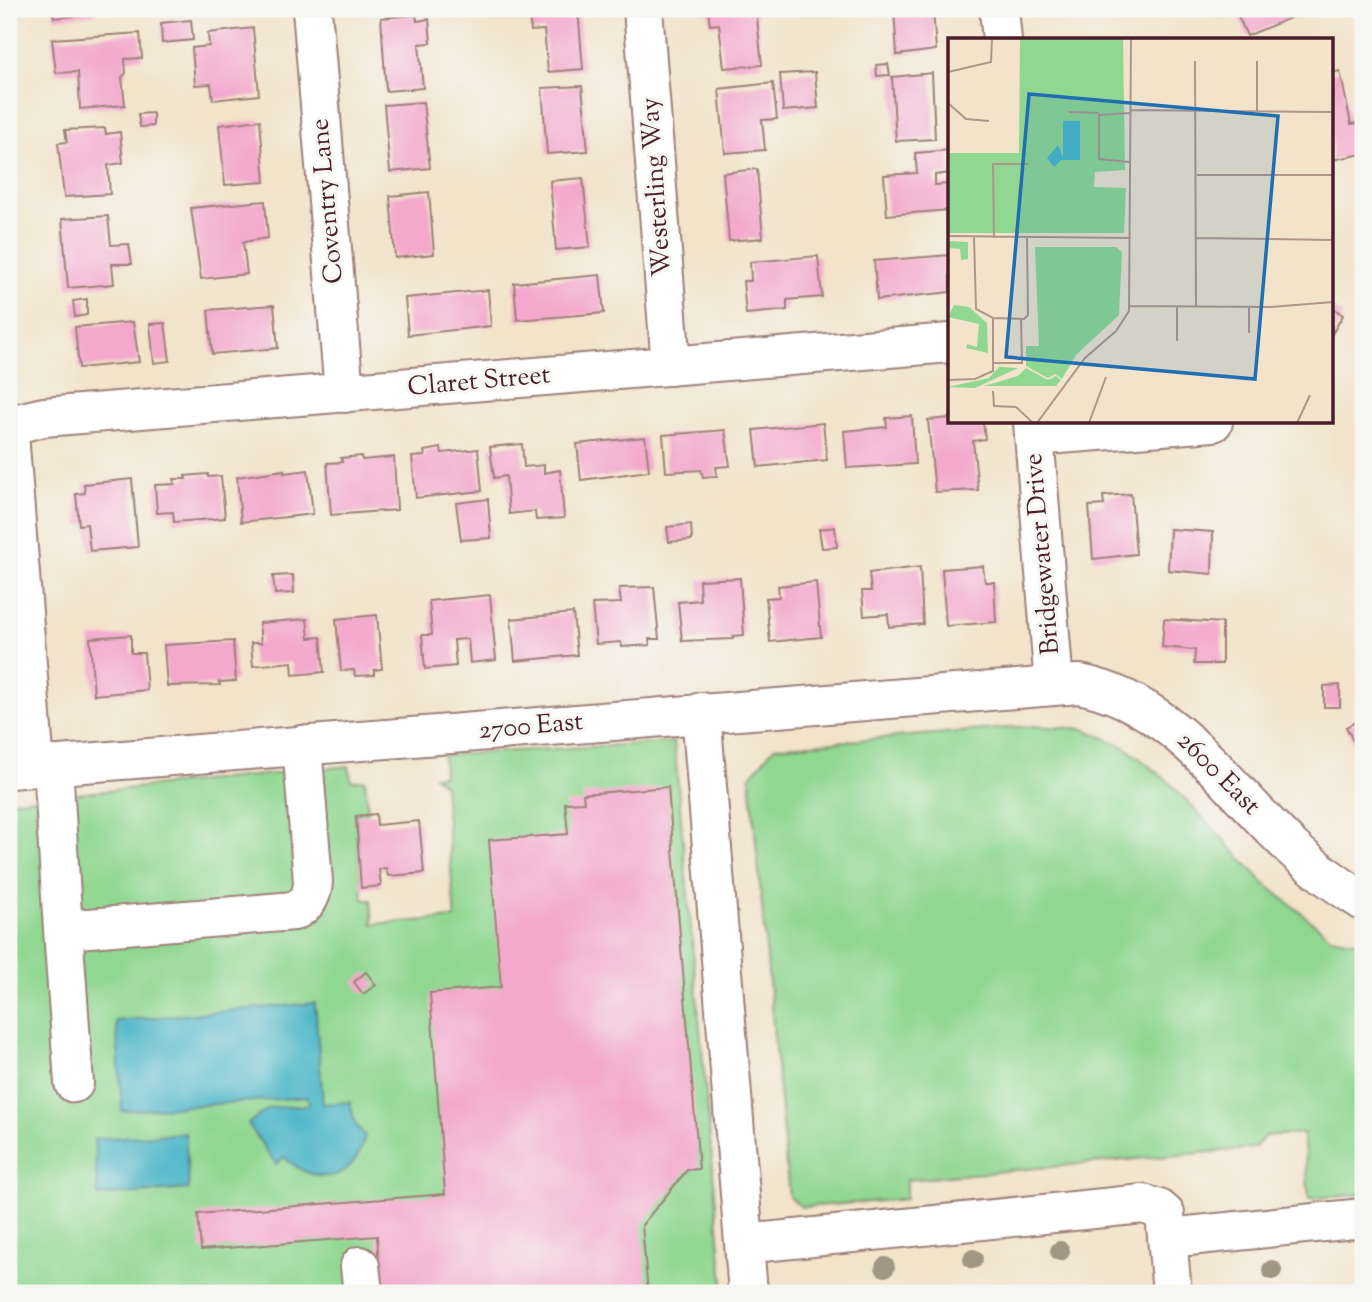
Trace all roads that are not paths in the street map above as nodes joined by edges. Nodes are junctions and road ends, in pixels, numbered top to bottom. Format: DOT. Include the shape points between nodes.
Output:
graph roads {
  1 [pos="312,9"];
  2 [pos="643,9"];
  3 [pos="999,9"];
  4 [pos="1002,38"];
  5 [pos="948,343"];
  6 [pos="671,366"];
  7 [pos="344,393"];
  8 [pos="1162,424"];
  9 [pos="9,425"];
  10 [pos="1033,429"];
  11 [pos="9,433"];
  12 [pos="1054,685"];
  13 [pos="701,712"];
  14 [pos="302,745"];
  15 [pos="32,767"];
  16 [pos="1363,901"];
  17 [pos="63,930"];
  18 [pos="74,1083"];
  19 [pos="1363,1218"];
  20 [pos="1168,1238"];
  21 [pos="744,1244"];
  22 [pos="748,1293"];
  23 [pos="1172,1293"];
  1 -- 7 [label="street, Coventry Lane"];
  2 -- 6 [label="street, Westerling Way"];
  3 -- 4 [label="street"];
  5 -- 6 [label="street, Claret Street"];
  6 -- 7 [label="street, Claret Street"];
  7 -- 9 [label="street, Claret Street" via="44,417"];
  8 -- 10 [label="street"];
  10 -- 12 [label="street, Bridgewater Drive"];
  11 -- 15 [label="street"];
  12 -- 13 [label="street, 2700 East"];
  12 -- 16 [label="street, 2600 East" via="1094,687 1157,717 1185,739 1286,843"];
  13 -- 14 [label="street, 2700 East"];
  13 -- 21 [label="street"];
  14 -- 15 [label="street, 2700 East"];
  14 -- 17 [label="street" via="313,891 302,908"];
  15 -- 17 [label="street"];
  17 -- 18 [label="street"];
  19 -- 20 [label="street"];
  20 -- 21 [label="street" via="1165,1214 1143,1204"];
  20 -- 23 [label="street"];
  21 -- 22 [label="street"];
}
